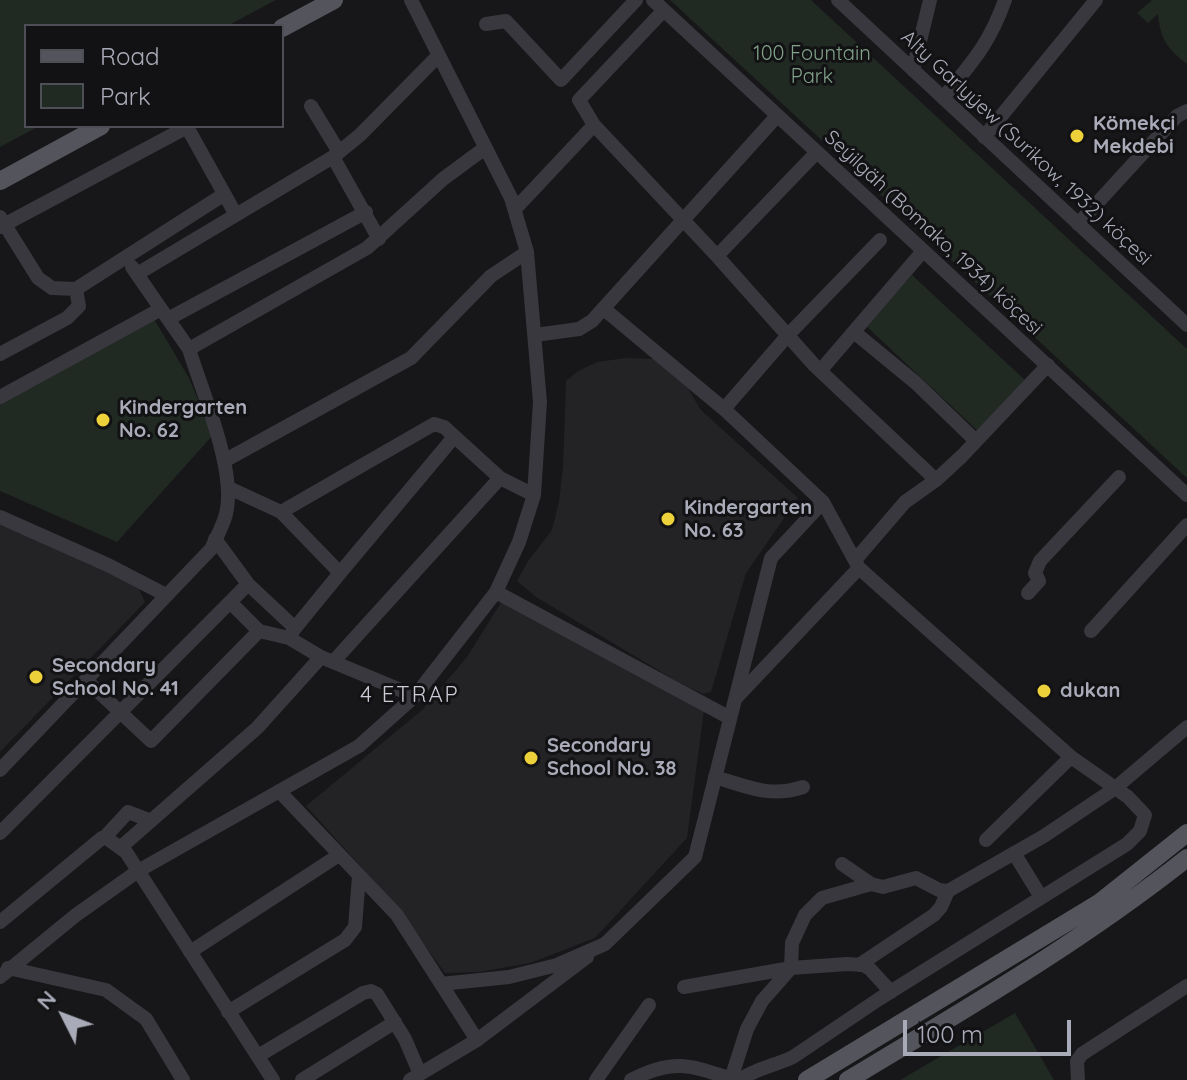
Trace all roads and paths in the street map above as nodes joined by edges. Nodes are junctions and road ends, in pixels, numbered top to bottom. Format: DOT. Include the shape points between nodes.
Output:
graph roads {
  1 [pos="316,0"];
  2 [pos="334,0"];
  3 [pos="411,0"];
  4 [pos="636,0"];
  5 [pos="838,0"];
  6 [pos="930,0"];
  7 [pos="1005,0"];
  8 [pos="1096,0"];
  9 [pos="658,5"];
  10 [pos="272,24"];
  11 [pos="486,24"];
  12 [pos="284,27"];
  13 [pos="439,55"];
  14 [pos="913,70"];
  15 [pos="561,80"];
  16 [pos="943,98"];
  17 [pos="579,100"];
  18 [pos="311,106"];
  19 [pos="1187,111"];
  20 [pos="777,116"];
  21 [pos="594,125"];
  22 [pos="80,128"];
  23 [pos="97,128"];
  24 [pos="186,128"];
  25 [pos="189,128"];
  26 [pos="984,137"];
  27 [pos="485,148"];
  28 [pos="816,153"];
  29 [pos="336,154"];
  30 [pos="0,172"];
  31 [pos="0,181"];
  32 [pos="223,195"];
  33 [pos="516,208"];
  34 [pos="366,212"];
  35 [pos="236,215"];
  36 [pos="683,220"];
  37 [pos="2,223"];
  38 [pos="1078,224"];
  39 [pos="379,239"];
  40 [pos="880,240"];
  41 [pos="923,251"];
  42 [pos="527,252"];
  43 [pos="717,256"];
  44 [pos="125,257"];
  45 [pos="137,274"];
  46 [pos="76,289"];
  47 [pos="604,309"];
  48 [pos="164,314"];
  49 [pos="1187,325"];
  50 [pos="854,332"];
  51 [pos="535,335"];
  52 [pos="788,335"];
  53 [pos="189,349"];
  54 [pos="0,354"];
  55 [pos="1048,365"];
  56 [pos="820,371"];
  57 [pos="0,397"];
  58 [pos="724,409"];
  59 [pos="454,437"];
  60 [pos="976,441"];
  61 [pos="224,461"];
  62 [pos="1119,477"];
  63 [pos="500,478"];
  64 [pos="936,480"];
  65 [pos="229,488"];
  66 [pos="534,495"];
  67 [pos="1187,495"];
  68 [pos="823,502"];
  69 [pos="281,512"];
  70 [pos="0,517"];
  71 [pos="1187,525"];
  72 [pos="215,539"];
  73 [pos="857,563"];
  74 [pos="340,573"];
  75 [pos="248,584"];
  76 [pos="496,592"];
  77 [pos="1028,593"];
  78 [pos="166,595"];
  79 [pos="230,602"];
  80 [pos="259,631"];
  81 [pos="1091,631"];
  82 [pos="292,633"];
  83 [pos="327,659"];
  84 [pos="86,680"];
  85 [pos="415,696"];
  86 [pos="737,697"];
  87 [pos="120,712"];
  88 [pos="730,718"];
  89 [pos="1187,727"];
  90 [pos="1071,757"];
  91 [pos="0,770"];
  92 [pos="715,777"];
  93 [pos="803,787"];
  94 [pos="1114,789"];
  95 [pos="279,791"];
  96 [pos="149,820"];
  97 [pos="0,833"];
  98 [pos="1187,833"];
  99 [pos="105,837"];
  100 [pos="986,840"];
  101 [pos="121,847"];
  102 [pos="1014,853"];
  103 [pos="339,855"];
  104 [pos="1187,858"];
  105 [pos="842,864"];
  106 [pos="138,871"];
  107 [pos="359,876"];
  108 [pos="871,884"];
  109 [pos="948,891"];
  110 [pos="1041,897"];
  111 [pos="0,922"];
  112 [pos="605,944"];
  113 [pos="190,952"];
  114 [pos="859,965"];
  115 [pos="791,968"];
  116 [pos="3,972"];
  117 [pos="441,984"];
  118 [pos="1187,986"];
  119 [pos="684,987"];
  120 [pos="891,992"];
  121 [pos="649,1005"];
  122 [pos="228,1012"];
  123 [pos="395,1022"];
  124 [pos="477,1040"];
  125 [pos="258,1056"];
  126 [pos="414,1078"];
  127 [pos="183,1080"];
  128 [pos="273,1080"];
  129 [pos="302,1080"];
  130 [pos="596,1080"];
  131 [pos="631,1080"];
  132 [pos="735,1080"];
  133 [pos="807,1080"];
  134 [pos="848,1080"];
  135 [pos="1078,1080"];
  1 -- 10 [label="main road"];
  2 -- 12 [label="main road"];
  3 -- 13 [label="street"];
  4 -- 15 [label="street"];
  5 -- 14 [label="street, Alty Garlyýew (Surikow, 1932) köçesi"];
  6 -- 14 [label="street"];
  7 -- 16 [label="street" via="984,48"];
  8 -- 26 [label="street"];
  9 -- 17 [label="street"];
  9 -- 20 [label="street, Seýilgäh (Bomako, 1934) köçesi"];
  11 -- 15 [label="street" via="506,21"];
  13 -- 27 [label="street"];
  13 -- 29 [label="street"];
  14 -- 16 [label="street, Alty Garlyýew (Surikow, 1932) köçesi"];
  15 -- 17 [label="street"];
  16 -- 26 [label="street, Alty Garlyýew (Surikow, 1932) köçesi"];
  17 -- 21 [label="street"];
  18 -- 29 [label="street"];
  19 -- 38 [label="street"];
  20 -- 28 [label="street, Seýilgäh (Bomako, 1934) köçesi"];
  20 -- 36 [label="street"];
  21 -- 33 [label="street"];
  21 -- 36 [label="street"];
  22 -- 30 [label="main road"];
  23 -- 31 [label="main road"];
  24 -- 37 [label="street"];
  25 -- 32 [label="street"];
  26 -- 38 [label="street, Alty Garlyýew (Surikow, 1932) köçesi"];
  27 -- 33 [label="street"];
  27 -- 39 [label="street"];
  28 -- 41 [label="street, Seýilgäh (Bomako, 1934) köçesi"];
  28 -- 43 [label="street"];
  29 -- 34 [label="street"];
  29 -- 35 [label="street"];
  32 -- 35 [label="street"];
  32 -- 44 [label="street"];
  33 -- 42 [label="street"];
  34 -- 39 [label="street"];
  34 -- 48 [label="street"];
  35 -- 45 [label="street"];
  36 -- 43 [label="street"];
  36 -- 47 [label="street"];
  37 -- 46 [label="street" via="38,278 52,288"];
  38 -- 49 [label="street, Alty Garlyýew (Surikow, 1932) köçesi"];
  39 -- 53 [label="street"];
  40 -- 52 [label="street"];
  41 -- 50 [label="street"];
  41 -- 55 [label="street, Seýilgäh (Bomako, 1934) köçesi"];
  42 -- 51 [label="street"];
  42 -- 61 [label="street" via="491,276 411,358"];
  43 -- 52 [label="street"];
  44 -- 45 [label="street"];
  44 -- 46 [label="street"];
  45 -- 48 [label="street"];
  46 -- 54 [label="street" via="79,306 67,318"];
  47 -- 51 [label="street" via="579,329"];
  47 -- 58 [label="street"];
  48 -- 53 [label="street"];
  48 -- 57 [label="street"];
  50 -- 56 [label="street"];
  50 -- 60 [label="street"];
  51 -- 66 [label="street" via="540,402"];
  52 -- 56 [label="street"];
  52 -- 58 [label="street"];
  53 -- 61 [label="street"];
  55 -- 60 [label="street"];
  55 -- 67 [label="street, Seýilgäh (Bomako, 1934) köçesi"];
  56 -- 64 [label="street"];
  58 -- 68 [label="street"];
  59 -- 63 [label="street"];
  59 -- 69 [label="street" via="434,424 422,428"];
  59 -- 74 [label="street"];
  60 -- 64 [label="street"];
  61 -- 65 [label="street"];
  62 -- 77 [label="street" via="1040,561 1035,573 1039,581"];
  63 -- 66 [label="street"];
  63 -- 83 [label="street"];
  64 -- 73 [label="street" via="905,502"];
  65 -- 69 [label="street"];
  65 -- 72 [label="street" via="226,515"];
  66 -- 76 [label="street"];
  68 -- 73 [label="street"];
  68 -- 86 [label="street" via="771,558"];
  69 -- 74 [label="street"];
  70 -- 78 [label="street"];
  71 -- 81 [label="street"];
  72 -- 75 [label="street"];
  72 -- 78 [label="street"];
  73 -- 86 [label="street"];
  73 -- 90 [label="street"];
  74 -- 82 [label="street"];
  75 -- 79 [label="street"];
  75 -- 82 [label="street"];
  76 -- 85 [label="street"];
  76 -- 88 [label="street"];
  78 -- 84 [label="street"];
  79 -- 80 [label="street"];
  79 -- 87 [label="street"];
  80 -- 82 [label="street"];
  80 -- 87 [label="street" via="151,741"];
  82 -- 83 [label="street"];
  83 -- 85 [label="street"];
  83 -- 96 [label="street" via="257,728"];
  84 -- 87 [label="street"];
  84 -- 91 [label="street"];
  85 -- 95 [label="street" via="359,746"];
  86 -- 88 [label="street"];
  87 -- 97 [label="street"];
  88 -- 92 [label="street"];
  89 -- 94 [label="street"];
  90 -- 94 [label="street"];
  90 -- 100 [label="street"];
  92 -- 93 [label="street" via="783,794"];
  92 -- 112 [label="street" via="695,857"];
  94 -- 102 [label="street"];
  94 -- 110 [label="street" via="1145,815 1140,831"];
  95 -- 103 [label="street"];
  95 -- 106 [label="street"];
  96 -- 99 [label="street" via="128,812"];
  96 -- 101 [label="street"];
  98 -- 133 [label="main road" via="1099,903"];
  99 -- 101 [label="street"];
  99 -- 111 [label="street"];
  101 -- 106 [label="street"];
  102 -- 109 [label="street"];
  102 -- 110 [label="street"];
  103 -- 107 [label="street"];
  103 -- 113 [label="street"];
  104 -- 134 [label="main road" via="1047,959"];
  105 -- 108 [label="street"];
  106 -- 113 [label="street"];
  106 -- 116 [label="street"];
  107 -- 117 [label="street" via="397,915"];
  107 -- 122 [label="street" via="355,927 345,940"];
  108 -- 109 [label="street" via="892,886 916,878"];
  108 -- 115 [label="street" via="822,898 805,915 792,943"];
  109 -- 114 [label="street" via="934,915"];
  110 -- 120 [label="street"];
  112 -- 117 [label="street" via="557,965 509,977"];
  112 -- 124 [label="street"];
  113 -- 122 [label="street"];
  114 -- 115 [label="street"];
  114 -- 120 [label="street" via="870,969"];
  115 -- 119 [label="street"];
  115 -- 132 [label="street" via="762,1001 747,1029"];
  116 -- 127 [label="street" via="106,990 146,1019"];
  117 -- 124 [label="street"];
  118 -- 135 [label="street" via="1082,1054"];
  120 -- 132 [label="street" via="793,1057"];
  121 -- 130 [label="street"];
  122 -- 125 [label="street"];
  123 -- 125 [label="street" via="377,994 369,991"];
  123 -- 126 [label="street" via="405,1039"];
  123 -- 129 [label="street"];
  124 -- 126 [label="street"];
  125 -- 128 [label="street"];
  131 -- 132 [label="street" via="670,1066 695,1066"];
}
